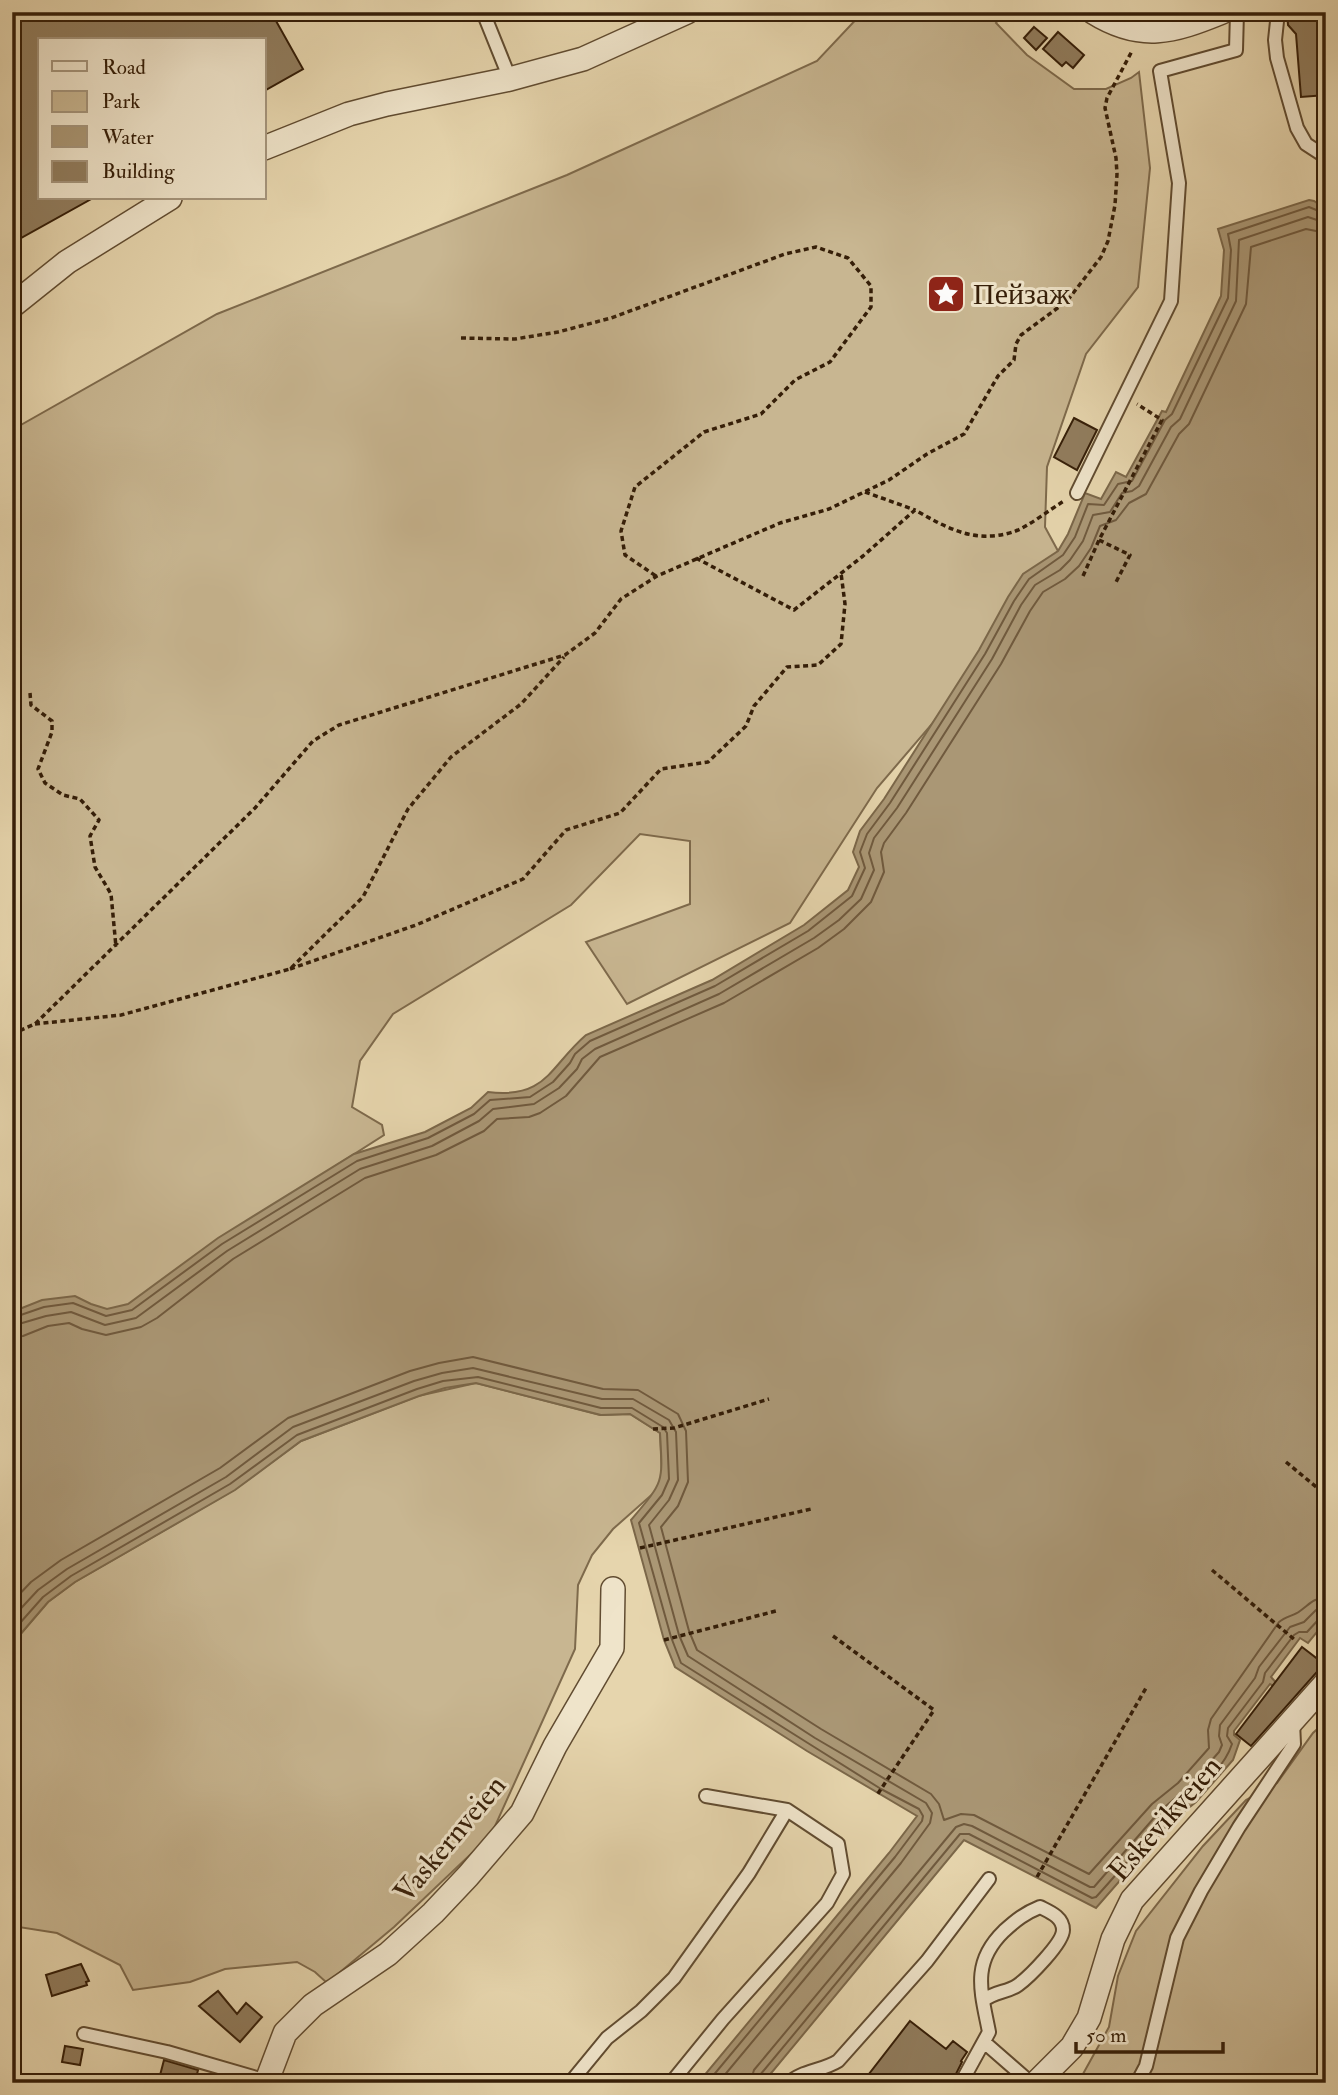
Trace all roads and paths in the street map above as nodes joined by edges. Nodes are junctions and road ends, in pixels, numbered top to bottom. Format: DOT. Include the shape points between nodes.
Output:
graph roads {
  1 [pos="483,12"];
  2 [pos="687,12"];
  3 [pos="1093,12"];
  4 [pos="1222,12"];
  5 [pos="1237,12"];
  6 [pos="1278,12"];
  7 [pos="1136,31"];
  8 [pos="510,79"];
  9 [pos="266,147"];
  10 [pos="1326,158"];
  11 [pos="167,200"];
  12 [pos="13,304"];
  13 [pos="461,338"];
  14 [pos="1125,396"];
  15 [pos="865,492"];
  16 [pos="1077,493"];
  17 [pos="915,510"];
  18 [pos="1099,540"];
  19 [pos="696,558"];
  20 [pos="841,573"];
  21 [pos="657,576"];
  22 [pos="1083,576"];
  23 [pos="1115,584"];
  24 [pos="565,655"];
  25 [pos="30,693"];
  26 [pos="116,947"];
  27 [pos="290,969"];
  28 [pos="35,1024"];
  29 [pos="12,1034"];
  30 [pos="769,1399"];
  31 [pos="653,1429"];
  32 [pos="1286,1462"];
  33 [pos="1326,1495"];
  34 [pos="811,1509"];
  35 [pos="640,1548"];
  36 [pos="1212,1570"];
  37 [pos="613,1589"];
  38 [pos="776,1611"];
  39 [pos="833,1636"];
  40 [pos="664,1640"];
  41 [pos="1295,1640"];
  42 [pos="1326,1683"];
  43 [pos="1146,1688"];
  44 [pos="1293,1721"];
  45 [pos="877,1795"];
  46 [pos="706,1796"];
  47 [pos="787,1810"];
  48 [pos="1037,1877"];
  49 [pos="989,1879"];
  50 [pos="983,2001"];
  51 [pos="84,2034"];
  52 [pos="984,2042"];
  53 [pos="825,2069"];
  54 [pos="267,2082"];
  55 [pos="570,2083"];
  56 [pos="671,2083"];
  57 [pos="789,2083"];
  58 [pos="824,2083"];
  59 [pos="961,2083"];
  60 [pos="1034,2083"];
  61 [pos="1137,2083"];
  1 -- 8 [label="lane"];
  2 -- 8 [label="street" via="583,59"];
  3 -- 7 [label="street"];
  4 -- 7 [label="street" via="1158,33"];
  5 -- 14 [label="lane" via="1237,50 1160,71 1179,183 1171,301"];
  6 -- 10 [label="lane" via="1277,58 1297,128 1306,144"];
  7 -- 15 [label="path" via="1105,108 1117,174 1112,224 1101,257 1067,301 1021,335 1014,360 998,376 964,434"];
  8 -- 9 [label="street" via="349,114"];
  11 -- 12 [label="street" via="67,262"];
  13 -- 21 [label="path" via="514,339 558,332 816,247 848,258 871,286 871,307 830,362 795,380 761,414 704,432 635,487 621,531 625,555"];
  14 -- 16 [label="lane"];
  14 -- 18 [label="path" via="1162,420"];
  15 -- 17 [label="path"];
  15 -- 19 [label="path"];
  16 -- 17 [label="path" via="1014,532 985,536 964,535"];
  17 -- 20 [label="path"];
  18 -- 22 [label="path"];
  18 -- 23 [label="path" via="1130,555"];
  19 -- 20 [label="path" via="794,610"];
  19 -- 21 [label="path"];
  20 -- 27 [label="path" via="845,604 841,644 818,665 788,667 754,706 746,726 708,762 661,769 620,813 566,830 523,879 416,925"];
  21 -- 24 [label="path" via="621,599 595,633"];
  24 -- 26 [label="path" via="339,725 313,741 255,808"];
  24 -- 27 [label="path" via="521,704 451,757 408,809 363,897"];
  25 -- 26 [label="path" via="31,705 52,721 38,769 45,783 63,796 80,799 99,820 90,836 94,867 111,894"];
  26 -- 28 [label="path"];
  27 -- 28 [label="path" via="121,1015"];
  28 -- 29 [label="path"];
  30 -- 31 [label="path" via="674,1428"];
  32 -- 33 [label="path"];
  34 -- 35 [label="path"];
  36 -- 41 [label="path"];
  37 -- 54 [label="street, Vaskernveien" via="612,1648 522,1813 433,1913 285,2032"];
  38 -- 40 [label="path"];
  39 -- 45 [label="path" via="934,1710"];
  42 -- 44 [label="street, Eskevikveien"];
  43 -- 48 [label="path"];
  44 -- 60 [label="street, Eskevikveien" via="1132,1900 1114,1939 1089,2018 1072,2047"];
  44 -- 61 [label="lane" via="1294,1744 1201,1891 1177,1938 1146,2066"];
  46 -- 47 [label="lane"];
  47 -- 55 [label="lane" via="674,1978 607,2038"];
  47 -- 56 [label="lane" via="838,1844 843,1874 827,1902"];
  49 -- 53 [label="lane" via="927,1961 838,2061"];
  50 -- 50 [label="lane" via="983,1958 994,1940 1023,1913 1041,1907 1053,1913 1063,1930 1051,1951 1016,1987 990,1994"];
  50 -- 52 [label="lane" via="989,2032"];
  51 -- 54 [label="lane" via="167,2052"];
  52 -- 59 [label="lane"];
  52 -- 60 [label="lane"];
  53 -- 57 [label="lane"];
  53 -- 58 [label="lane"];
}
